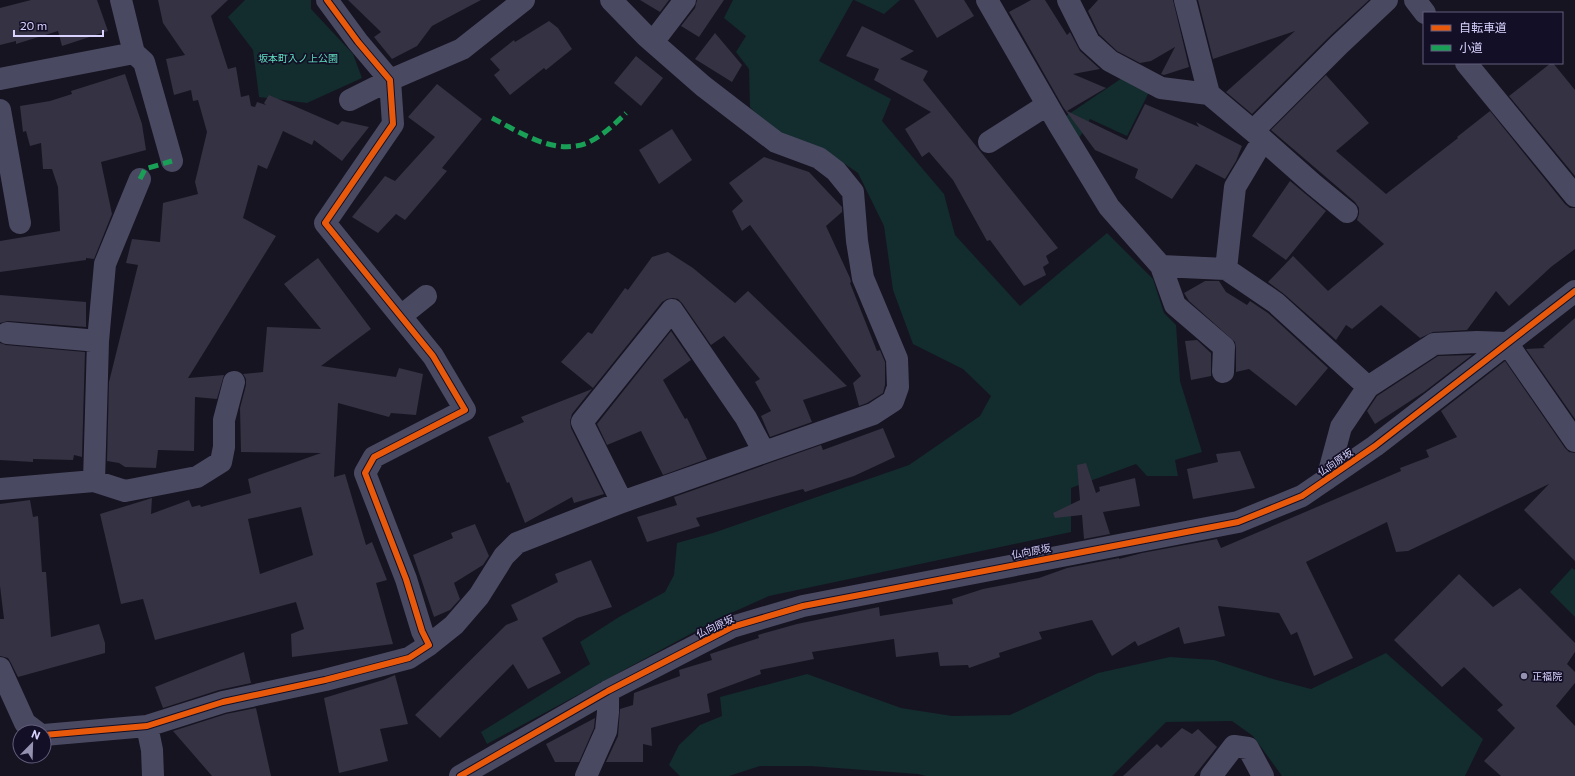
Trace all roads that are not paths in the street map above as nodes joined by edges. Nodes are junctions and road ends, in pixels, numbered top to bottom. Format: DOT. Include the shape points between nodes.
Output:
graph roads {
  1 [pos="121,0"];
  2 [pos="327,0"];
  3 [pos="524,0"];
  4 [pos="611,0"];
  5 [pos="685,0"];
  6 [pos="987,0"];
  7 [pos="1068,0"];
  8 [pos="1185,0"];
  9 [pos="1387,0"];
  10 [pos="1414,0"];
  11 [pos="1424,12"];
  12 [pos="653,42"];
  13 [pos="134,53"];
  14 [pos="1467,64"];
  15 [pos="0,79"];
  16 [pos="390,80"];
  17 [pos="1209,94"];
  18 [pos="350,100"];
  19 [pos="1047,105"];
  20 [pos="0,110"];
  21 [pos="1258,135"];
  22 [pos="989,142"];
  23 [pos="172,161"];
  24 [pos="140,179"];
  25 [pos="1575,196"];
  26 [pos="1347,212"];
  27 [pos="20,223"];
  28 [pos="1161,266"];
  29 [pos="1226,269"];
  30 [pos="1575,291"];
  31 [pos="426,296"];
  32 [pos="401,316"];
  33 [pos="7,333"];
  34 [pos="98,341"];
  35 [pos="1506,343"];
  36 [pos="1224,372"];
  37 [pos="234,382"];
  38 [pos="1368,387"];
  39 [pos="1575,441"];
  40 [pos="764,452"];
  41 [pos="1327,479"];
  42 [pos="94,481"];
  43 [pos="0,490"];
  44 [pos="622,502"];
  45 [pos="429,645"];
  46 [pos="0,668"];
  47 [pos="608,691"];
  48 [pos="26,724"];
  49 [pos="147,726"];
  50 [pos="52,734"];
  51 [pos="153,776"];
  52 [pos="460,776"];
  53 [pos="586,776"];
  54 [pos="1211,776"];
  55 [pos="1263,776"];
  1 -- 13 [label="street"];
  2 -- 16 [label="street"];
  3 -- 16 [label="street" via="462,49"];
  4 -- 12 [label="street"];
  5 -- 12 [label="street"];
  6 -- 19 [label="street"];
  7 -- 17 [label="street" via="1089,42 1110,61 1161,88"];
  8 -- 17 [label="street"];
  9 -- 21 [label="street" via="1338,45"];
  10 -- 11 [label="street"];
  12 -- 40 [label="street" via="703,86 776,142 825,162 836,171 852,192 856,241 863,278 897,359 898,387 893,400 873,414"];
  13 -- 15 [label="street"];
  13 -- 23 [label="street" via="144,62"];
  14 -- 25 [label="street"];
  16 -- 18 [label="street"];
  16 -- 32 [label="street" via="393,124 325,223"];
  17 -- 21 [label="street"];
  19 -- 22 [label="street"];
  19 -- 28 [label="street" via="1108,207"];
  20 -- 27 [label="street"];
  21 -- 26 [label="street"];
  21 -- 29 [label="street" via="1235,187"];
  24 -- 34 [label="street" via="105,264"];
  28 -- 29 [label="street"];
  28 -- 36 [label="street" via="1175,305 1224,347"];
  29 -- 38 [label="street" via="1276,303"];
  30 -- 35 [label="street, 仏向原坂"];
  31 -- 32 [label="street"];
  32 -- 45 [label="street" via="433,356 465,410 374,457 365,473"];
  33 -- 34 [label="street"];
  34 -- 42 [label="street"];
  35 -- 38 [label="street" via="1434,344"];
  35 -- 39 [label="street"];
  35 -- 41 [label="street, 仏向原坂" via="1375,446"];
  37 -- 42 [label="street" via="224,420 221,462 197,477 125,491"];
  38 -- 41 [label="street" via="1341,427"];
  40 -- 44 [label="street"];
  40 -- 44 [label="street" via="746,418 672,310 582,422"];
  41 -- 47 [label="street, 仏向原坂" via="1302,496 1238,522 803,606 732,627"];
  42 -- 43 [label="street"];
  44 -- 45 [label="street" via="517,543 504,556 480,596 454,625"];
  45 -- 49 [label="street" via="409,658 223,702"];
  46 -- 48 [label="street"];
  47 -- 52 [label="street, 仏向原坂"];
  47 -- 53 [label="street" via="606,731"];
  49 -- 50 [label="street"];
  49 -- 51 [label="street" via="152,750"];
  54 -- 55 [label="street" via="1234,746 1248,748"];
}
